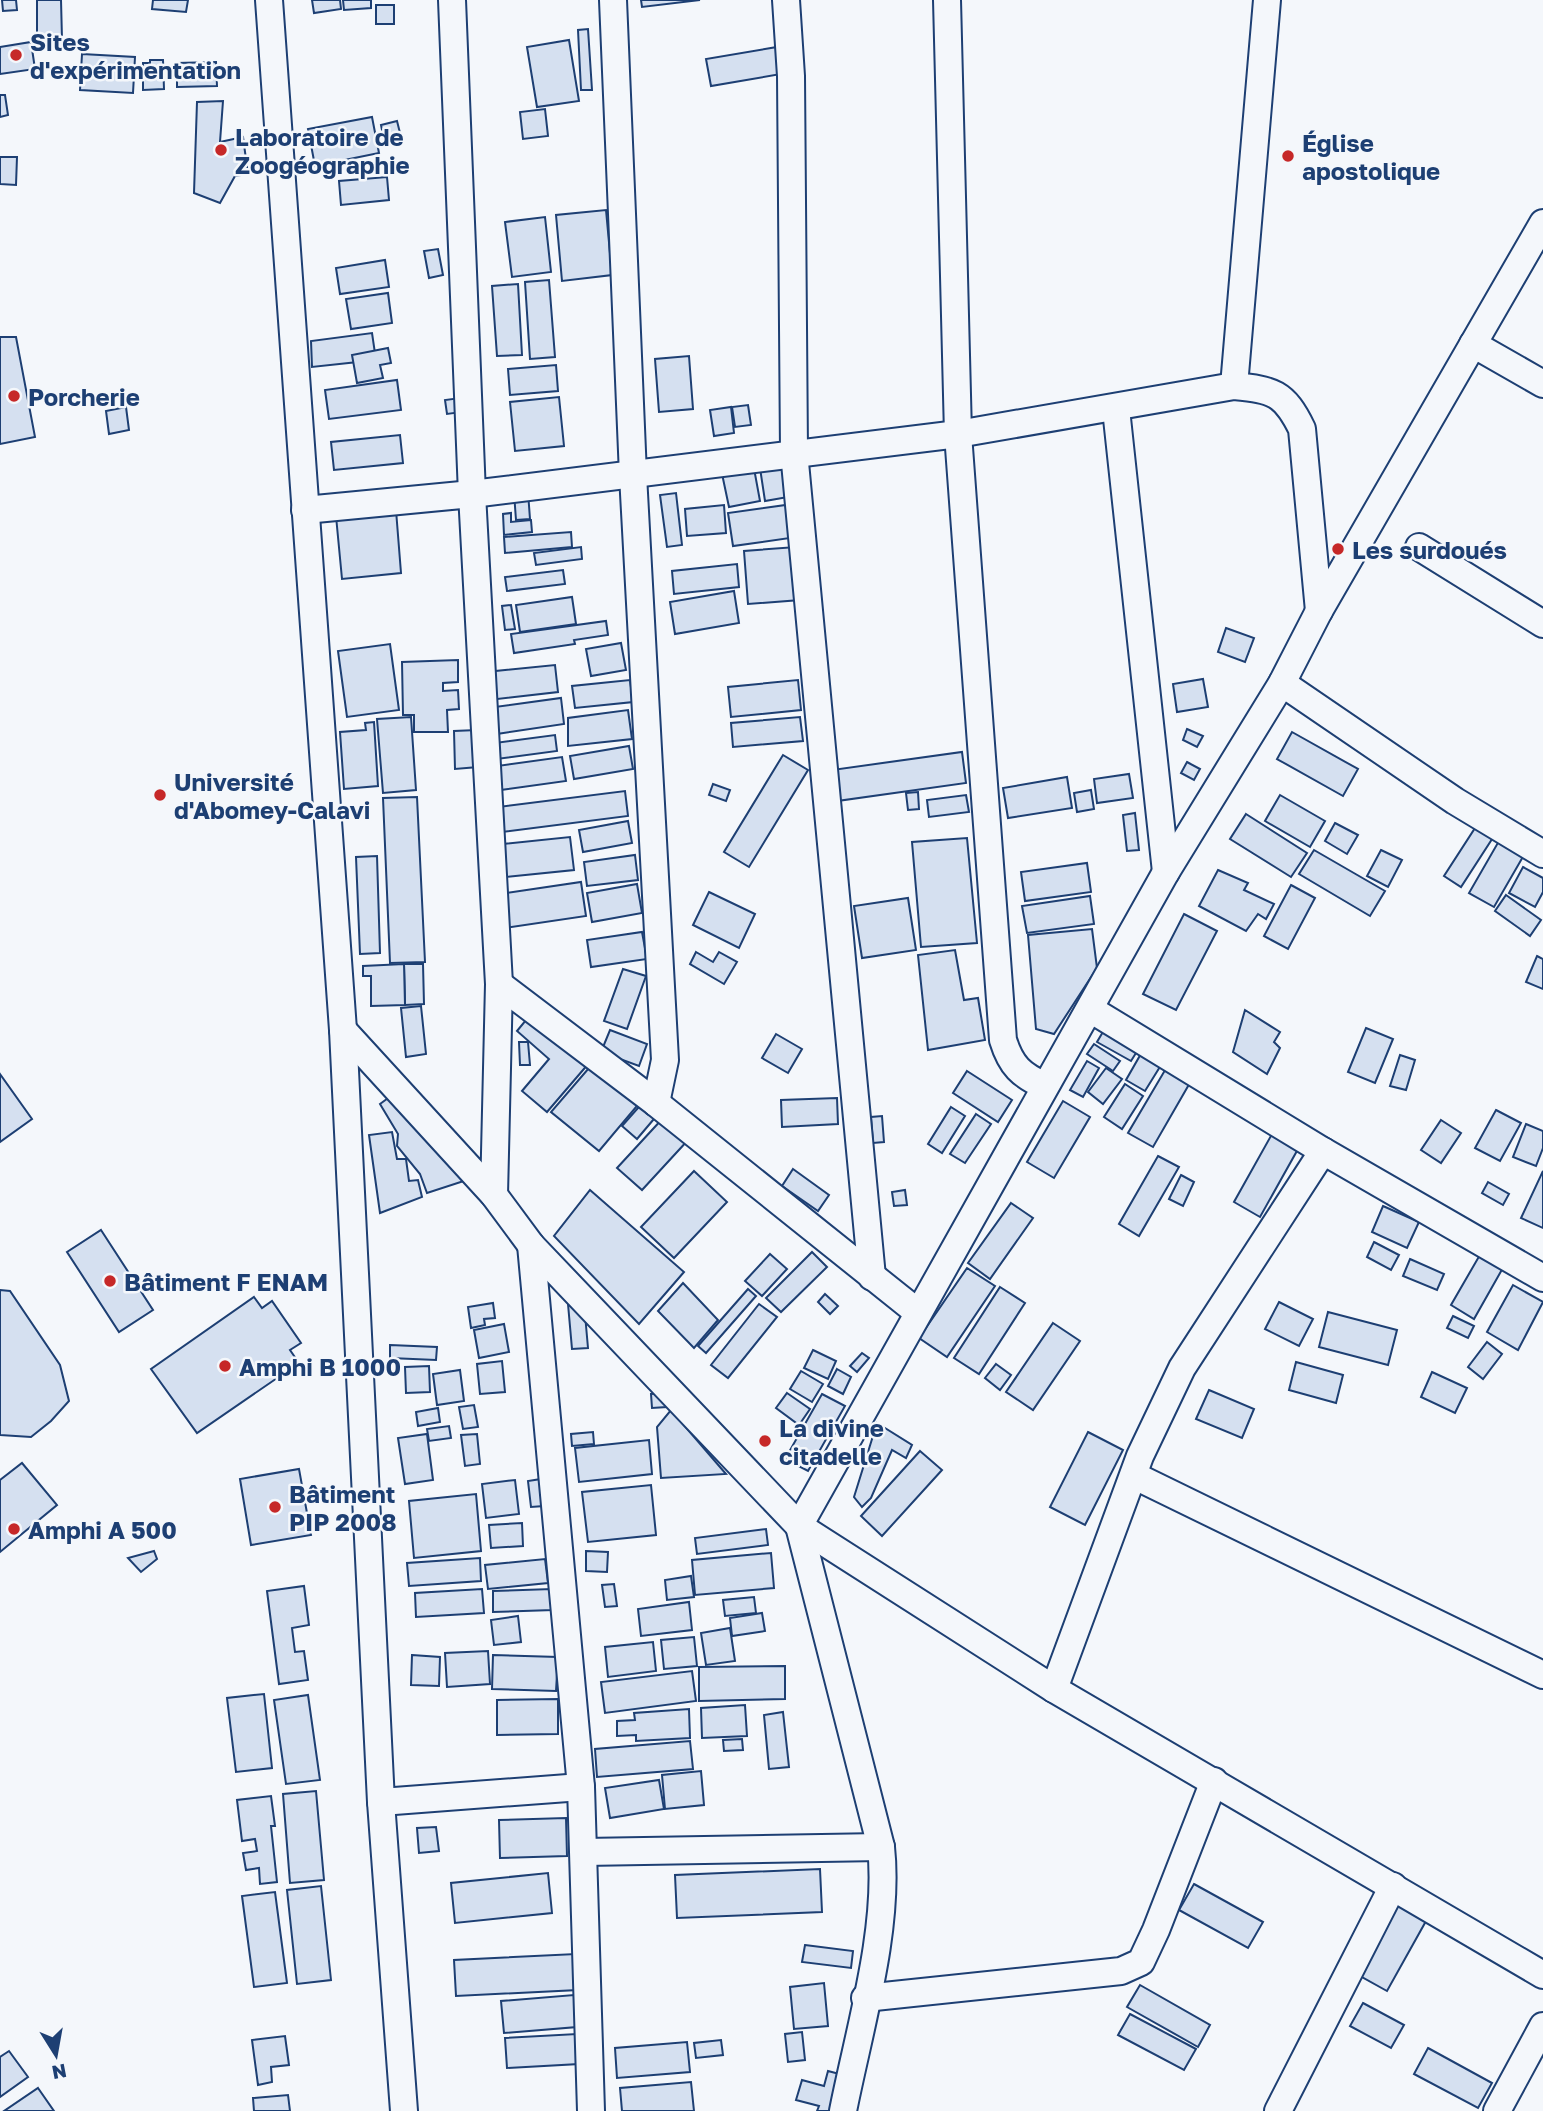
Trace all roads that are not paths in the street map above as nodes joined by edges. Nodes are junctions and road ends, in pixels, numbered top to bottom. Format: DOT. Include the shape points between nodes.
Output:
graph roads {
  1 [pos="270,0"];
  2 [pos="452,0"];
  3 [pos="613,0"];
  4 [pos="786,0"];
  5 [pos="947,0"];
  6 [pos="1268,0"];
  7 [pos="1543,223"];
  8 [pos="1473,344"];
  9 [pos="1543,384"];
  10 [pos="1234,386"];
  11 [pos="1116,409"];
  12 [pos="958,434"];
  13 [pos="793,452"];
  14 [pos="633,475"];
  15 [pos="472,494"];
  16 [pos="305,510"];
  17 [pos="1419,547"];
  18 [pos="1319,611"];
  19 [pos="1543,624"];
  20 [pos="1282,682"];
  21 [pos="1543,854"];
  22 [pos="1166,872"];
  23 [pos="499,984"];
  24 [pos="1090,1009"];
  25 [pos="342,1030"];
  26 [pos="1045,1086"];
  27 [pos="656,1103"];
  28 [pos="1323,1151"];
  29 [pos="494,1195"];
  30 [pos="531,1245"];
  31 [pos="872,1277"];
  32 [pos="1543,1278"];
  33 [pos="916,1311"];
  34 [pos="1135,1476"];
  35 [pos="799,1526"];
  36 [pos="1543,1675"];
  37 [pos="1054,1689"];
  38 [pos="1214,1781"];
  39 [pos="581,1787"];
  40 [pos="381,1802"];
  41 [pos="881,1847"];
  42 [pos="584,1852"];
  43 [pos="1393,1886"];
  44 [pos="1543,1975"];
  45 [pos="865,1998"];
  46 [pos="1543,2026"];
  47 [pos="404,2111"];
  48 [pos="591,2111"];
  49 [pos="843,2111"];
  50 [pos="1278,2111"];
  51 [pos="1497,2111"];
  1 -- 16 [label="street"];
  2 -- 15 [label="street"];
  3 -- 14 [label="street"];
  4 -- 13 [label="street" via="791,76"];
  5 -- 12 [label="street"];
  6 -- 10 [label="street"];
  7 -- 8 [label="street"];
  8 -- 9 [label="street"];
  8 -- 18 [label="street"];
  10 -- 11 [label="street"];
  10 -- 18 [label="street" via="1271,390 1290,405 1302,429"];
  11 -- 12 [label="street"];
  11 -- 22 [label="street"];
  12 -- 13 [label="street"];
  12 -- 26 [label="street" via="1003,1040 1009,1061 1022,1075"];
  13 -- 14 [label="street"];
  13 -- 31 [label="street"];
  14 -- 15 [label="street"];
  14 -- 27 [label="street" via="665,1060"];
  15 -- 16 [label="street"];
  15 -- 23 [label="street"];
  16 -- 25 [label="street"];
  17 -- 19 [label="street"];
  18 -- 20 [label="street"];
  20 -- 21 [label="street" via="1455,801"];
  20 -- 22 [label="street"];
  22 -- 24 [label="street"];
  23 -- 27 [label="street"];
  23 -- 29 [label="street"];
  24 -- 26 [label="street"];
  24 -- 28 [label="street"];
  25 -- 29 [label="street"];
  25 -- 40 [label="street"];
  26 -- 33 [label="street"];
  27 -- 31 [label="street"];
  28 -- 32 [label="street"];
  28 -- 34 [label="street" via="1182,1368"];
  29 -- 30 [label="street"];
  30 -- 35 [label="street"];
  30 -- 39 [label="street"];
  31 -- 33 [label="street"];
  33 -- 35 [label="street"];
  34 -- 36 [label="street"];
  34 -- 37 [label="street"];
  35 -- 37 [label="street"];
  35 -- 41 [label="street"];
  37 -- 38 [label="street"];
  38 -- 43 [label="street"];
  38 -- 45 [label="street" via="1141,1962 1121,1971"];
  39 -- 40 [label="street"];
  39 -- 42 [label="street"];
  40 -- 47 [label="street"];
  41 -- 42 [label="street"];
  41 -- 45 [label="street" via="882,1914"];
  42 -- 48 [label="street"];
  43 -- 44 [label="street"];
  43 -- 50 [label="street"];
  45 -- 49 [label="street"];
  46 -- 51 [label="street"];
}
